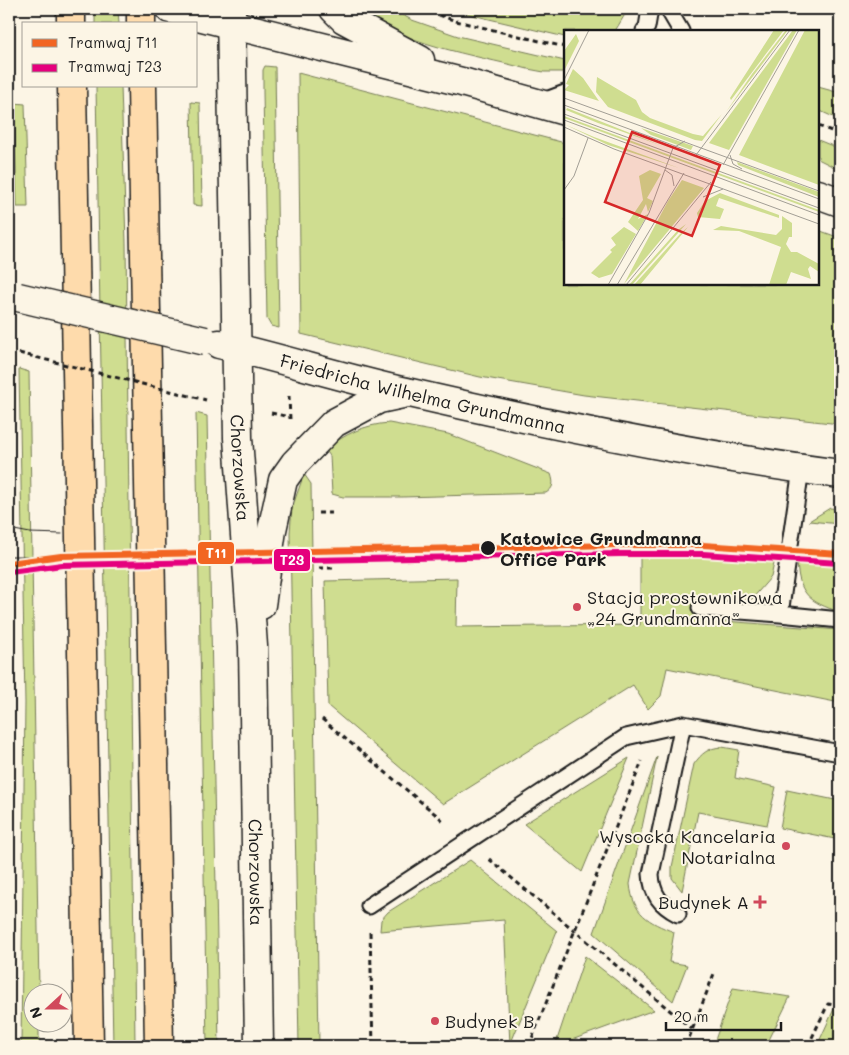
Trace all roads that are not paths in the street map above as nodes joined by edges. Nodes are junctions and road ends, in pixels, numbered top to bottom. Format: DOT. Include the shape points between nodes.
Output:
graph roads {
  1 [pos="71,9"];
  2 [pos="141,9"];
  3 [pos="170,9"];
  4 [pos="334,9"];
  5 [pos="650,9"];
  6 [pos="668,9"];
  7 [pos="231,16"];
  8 [pos="71,22"];
  9 [pos="141,22"];
  10 [pos="645,30"];
  11 [pos="680,30"];
  12 [pos="462,82"];
  13 [pos="72,88"];
  14 [pos="142,88"];
  15 [pos="557,102"];
  16 [pos="13,296"];
  17 [pos="236,348"];
  18 [pos="407,393"];
  19 [pos="801,469"];
  20 [pos="840,474"];
  21 [pos="700,608"];
  22 [pos="780,614"];
  23 [pos="840,620"];
  24 [pos="253,646"];
  25 [pos="683,724"];
  26 [pos="840,753"];
  27 [pos="370,906"];
  28 [pos="678,914"];
  29 [pos="89,1046"];
  30 [pos="159,1046"];
  31 [pos="259,1046"];
  1 -- 8 [label="main road"];
  2 -- 9 [label="main road"];
  3 -- 7 [label="main road" via="200,16"];
  4 -- 12 [label="main road" via="344,19"];
  5 -- 10 [label="lane"];
  6 -- 11 [label="lane"];
  7 -- 12 [label="main road"];
  7 -- 17 [label="main road, Chorzowska"];
  12 -- 15 [label="main road"];
  13 -- 29 [label="main road"];
  14 -- 30 [label="main road"];
  16 -- 17 [label="main road, Friedricha Wilhelma Grundmanna, bridge"];
  17 -- 18 [label="main road, Friedricha Wilhelma Grundmanna"];
  17 -- 24 [label="main road, Chorzowska" via="238,438"];
  18 -- 19 [label="main road, Friedricha Wilhelma Grundmanna" via="650,445"];
  18 -- 24 [label="main road" via="379,399 334,422 283,480"];
  19 -- 20 [label="main road, Friedricha Wilhelma Grundmanna"];
  19 -- 22 [label="lane"];
  21 -- 22 [label="lane"];
  22 -- 23 [label="lane"];
  24 -- 31 [label="main road, Chorzowska"];
  25 -- 26 [label="lane"];
  25 -- 27 [label="lane" via="626,738"];
  25 -- 28 [label="lane" via="651,874 657,898"];
}
